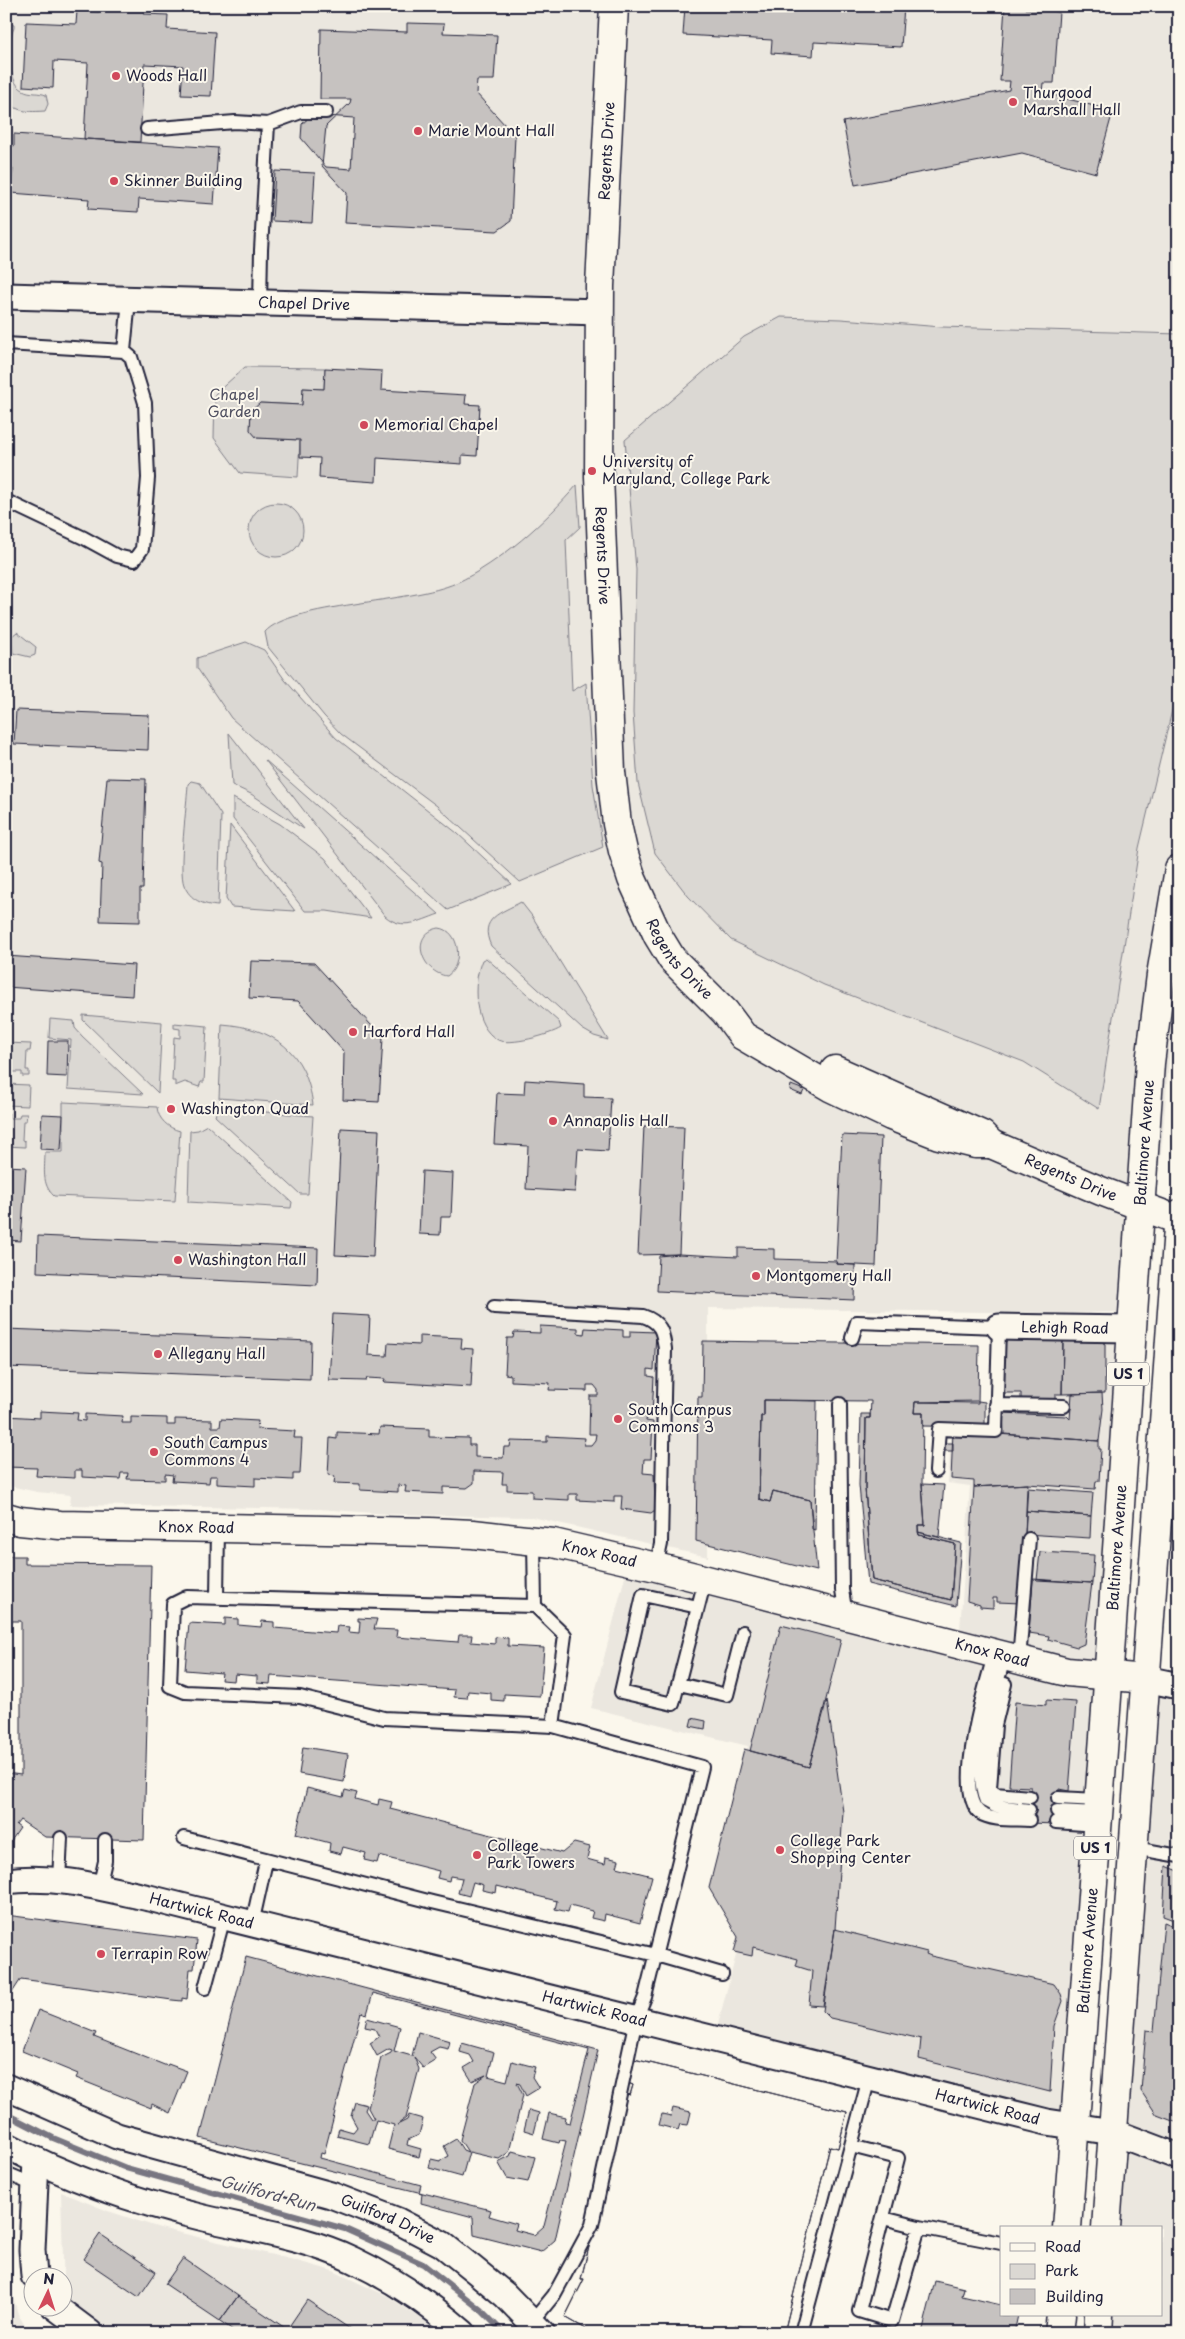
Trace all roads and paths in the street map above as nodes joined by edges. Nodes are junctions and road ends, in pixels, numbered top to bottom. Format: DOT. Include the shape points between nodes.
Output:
graph roads {
  1 [pos="614,6"];
  2 [pos="326,112"];
  3 [pos="268,124"];
  4 [pos="147,129"];
  5 [pos="6,296"];
  6 [pos="129,300"];
  7 [pos="260,304"];
  8 [pos="600,312"];
  9 [pos="6,344"];
  10 [pos="124,351"];
  11 [pos="6,501"];
  12 [pos="1179,869"];
  13 [pos="1170,976"];
  14 [pos="1138,1206"];
  15 [pos="1179,1218"];
  16 [pos="494,1307"];
  17 [pos="999,1327"];
  18 [pos="1131,1329"];
  19 [pos="852,1338"];
  20 [pos="840,1404"];
  21 [pos="996,1405"];
  22 [pos="1064,1406"];
  23 [pos="1170,1457"];
  24 [pos="936,1471"];
  25 [pos="6,1517"];
  26 [pos="218,1528"];
  27 [pos="1029,1539"];
  28 [pos="534,1541"];
  29 [pos="656,1567"];
  30 [pos="704,1580"];
  31 [pos="217,1598"];
  32 [pos="536,1606"];
  33 [pos="698,1607"];
  34 [pos="846,1616"];
  35 [pos="743,1632"];
  36 [pos="1008,1657"];
  37 [pos="1108,1676"];
  38 [pos="1146,1678"];
  39 [pos="679,1684"];
  40 [pos="1179,1686"];
  41 [pos="553,1726"];
  42 [pos="1097,1813"];
  43 [pos="61,1838"];
  44 [pos="184,1838"];
  45 [pos="105,1840"];
  46 [pos="1134,1848"];
  47 [pos="1179,1856"];
  48 [pos="266,1861"];
  49 [pos="6,1881"];
  50 [pos="59,1881"];
  51 [pos="100,1888"];
  52 [pos="224,1917"];
  53 [pos="252,1924"];
  54 [pos="656,1955"];
  55 [pos="722,1974"];
  56 [pos="205,1988"];
  57 [pos="636,2019"];
  58 [pos="869,2078"];
  59 [pos="6,2087"];
  60 [pos="1074,2128"];
  61 [pos="1113,2132"];
  62 [pos="6,2145"];
  63 [pos="851,2146"];
  64 [pos="1179,2158"];
  65 [pos="36,2160"];
  66 [pos="6,2173"];
  67 [pos="34,2185"];
  68 [pos="883,2218"];
  69 [pos="1067,2226"];
  70 [pos="1106,2226"];
  71 [pos="919,2227"];
  72 [pos="1000,2243"];
  73 [pos="33,2266"];
  74 [pos="67,2316"];
  75 [pos="1061,2316"];
  76 [pos="1099,2316"];
  77 [pos="537,2327"];
  78 [pos="90,2333"];
  79 [pos="463,2333"];
  80 [pos="801,2333"];
  81 [pos="1060,2333"];
  82 [pos="1098,2333"];
  1 -- 8 [label="street, Regents Drive"];
  2 -- 3 [label="lane" via="301,112"];
  3 -- 4 [label="lane" via="235,122"];
  3 -- 7 [label="lane"];
  5 -- 6 [label="street, Chapel Drive"];
  6 -- 7 [label="street, Chapel Drive"];
  6 -- 10 [label="lane"];
  7 -- 8 [label="street, Chapel Drive"];
  8 -- 14 [label="street, Regents Drive" via="599,485 609,741 616,824 632,879 672,960 725,1012 830,1068 982,1135 991,1144"];
  9 -- 10 [label="lane"];
  10 -- 11 [label="lane" via="130,357 145,403 147,486 142,549 134,560 117,556"];
  12 -- 13 [label="street, Baltimore Avenue / US 1"];
  13 -- 14 [label="street, Baltimore Avenue / US 1" via="1150,1063"];
  14 -- 15 [label="street, Regents Drive"];
  14 -- 18 [label="street, Baltimore Avenue / US 1"];
  15 -- 23 [label="street, US 1"];
  16 -- 29 [label="lane" via="643,1316 658,1323 663,1331 664,1464 661,1544"];
  17 -- 18 [label="street, Lehigh Road"];
  17 -- 19 [label="lane" via="857,1322"];
  17 -- 21 [label="lane"];
  18 -- 37 [label="street, Baltimore Avenue / US 1"];
  20 -- 34 [label="lane" via="842,1590"];
  21 -- 22 [label="lane"];
  21 -- 24 [label="lane" via="996,1431 939,1429"];
  23 -- 38 [label="street, US 1"];
  25 -- 26 [label="street, Knox Road" via="60,1525"];
  26 -- 28 [label="street, Knox Road" via="430,1532"];
  26 -- 31 [label="lane"];
  27 -- 36 [label="lane"];
  28 -- 29 [label="street, Knox Road"];
  28 -- 32 [label="lane"];
  29 -- 30 [label="street, Knox Road"];
  30 -- 33 [label="lane"];
  30 -- 34 [label="street, Knox Road"];
  31 -- 32 [label="lane"];
  31 -- 41 [label="lane" via="187,1597 174,1604 170,1686 185,1692 300,1697 384,1718"];
  32 -- 41 [label="lane" via="565,1635"];
  33 -- 39 [label="lane"];
  33 -- 39 [label="lane" via="643,1595 621,1692 674,1704"];
  34 -- 36 [label="street, Knox Road"];
  35 -- 39 [label="lane" via="727,1695"];
  36 -- 36 [label="lane" via="975,1721 969,1788 978,1811 985,1816 1030,1809 995,1794 990,1788 995,1725"];
  36 -- 37 [label="street, Knox Road" via="1067,1672"];
  37 -- 38 [label="street, Knox Road"];
  37 -- 42 [label="street, Baltimore Avenue / US 1"];
  38 -- 40 [label="street, Knox Road"];
  38 -- 46 [label="street, US 1"];
  41 -- 54 [label="lane" via="702,1767"];
  42 -- 42 [label="lane" via="1057,1810"];
  42 -- 60 [label="street, Baltimore Avenue / US 1"];
  43 -- 50 [label="lane"];
  44 -- 48 [label="lane"];
  45 -- 51 [label="lane"];
  46 -- 47 [label="lane"];
  46 -- 61 [label="street, US 1"];
  48 -- 53 [label="lane"];
  48 -- 54 [label="lane"];
  49 -- 50 [label="street, Hartwick Road"];
  50 -- 51 [label="street, Hartwick Road"];
  51 -- 52 [label="street, Hartwick Road"];
  52 -- 53 [label="street, Hartwick Road"];
  52 -- 56 [label="lane"];
  53 -- 57 [label="street, Hartwick Road"];
  54 -- 55 [label="lane"];
  54 -- 57 [label="lane"];
  57 -- 58 [label="street, Hartwick Road"];
  57 -- 77 [label="lane" via="592,2225"];
  58 -- 60 [label="street, Hartwick Road"];
  58 -- 63 [label="lane"];
  59 -- 77 [label="street, Guilford Drive" via="117,2136 331,2195 389,2217 442,2244 505,2295"];
  60 -- 61 [label="street, Hartwick Road"];
  60 -- 69 [label="street, Baltimore Avenue / US 1"];
  61 -- 64 [label="street, Hartwick Road"];
  61 -- 70 [label="street, US 1"];
  62 -- 65 [label="street"];
  63 -- 68 [label="lane" via="898,2158"];
  63 -- 80 [label="lane"];
  65 -- 67 [label="street"];
  65 -- 79 [label="street" via="116,2193 160,2207 292,2239 352,2260 417,2297"];
  66 -- 67 [label="lane"];
  67 -- 73 [label="street"];
  68 -- 71 [label="lane"];
  68 -- 71 [label="lane" via="859,2311 892,2321"];
  71 -- 72 [label="lane"];
  74 -- 78 [label="street"];
  75 -- 81 [label="street"];
  76 -- 82 [label="street"];
}
